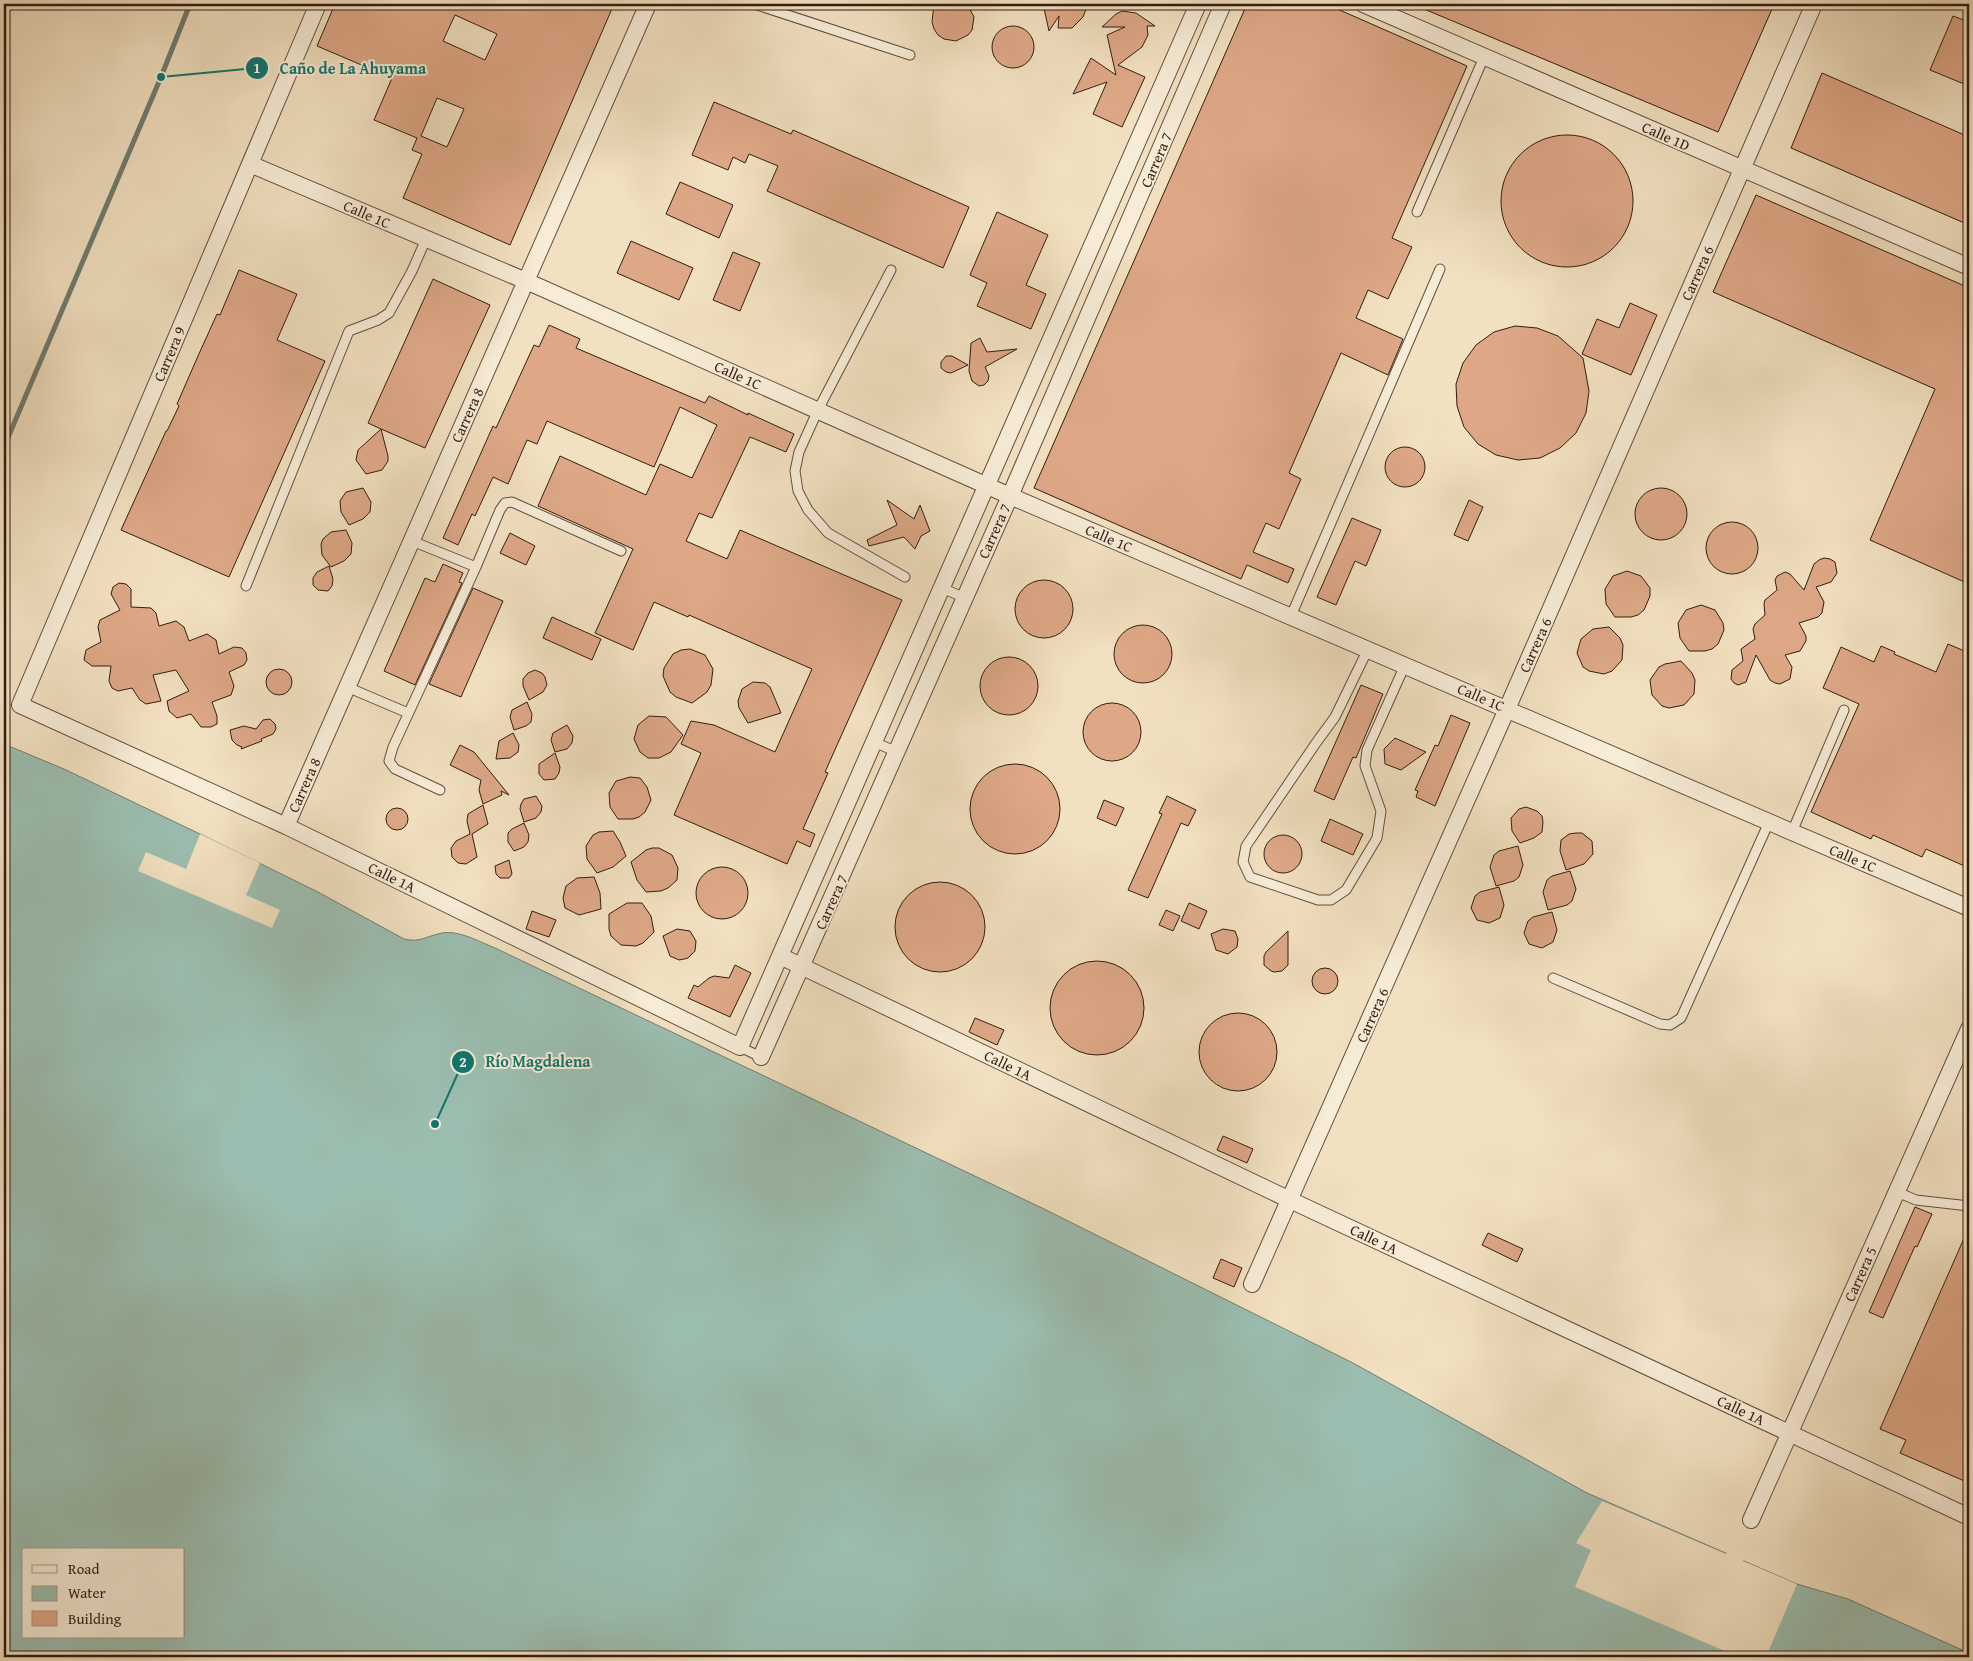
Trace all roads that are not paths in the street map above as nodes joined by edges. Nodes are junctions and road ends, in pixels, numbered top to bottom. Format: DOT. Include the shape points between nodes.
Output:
graph roads {
  1 [pos="318,4"];
  2 [pos="648,4"];
  3 [pos="754,4"];
  4 [pos="1198,4"];
  5 [pos="1223,4"];
  6 [pos="1364,4"];
  7 [pos="1814,4"];
  8 [pos="910,55"];
  9 [pos="1484,57"];
  10 [pos="250,164"];
  11 [pos="1742,169"];
  12 [pos="1417,212"];
  13 [pos="426,239"];
  14 [pos="1969,267"];
  15 [pos="891,270"];
  16 [pos="1440,270"];
  17 [pos="526,281"];
  18 [pos="818,410"];
  19 [pos="987,485"];
  20 [pos="1010,496"];
  21 [pos="412,541"];
  22 [pos="621,551"];
  23 [pos="476,567"];
  24 [pos="905,577"];
  25 [pos="246,586"];
  26 [pos="942,588"];
  27 [pos="965,598"];
  28 [pos="1290,616"];
  29 [pos="1368,649"];
  30 [pos="1405,665"];
  31 [pos="347,687"];
  32 [pos="20,705"];
  33 [pos="1507,709"];
  34 [pos="1844,710"];
  35 [pos="408,713"];
  36 [pos="874,742"];
  37 [pos="897,752"];
  38 [pos="440,790"];
  39 [pos="1769,822"];
  40 [pos="286,826"];
  41 [pos="1792,832"];
  42 [pos="1969,908"];
  43 [pos="780,956"];
  44 [pos="803,966"];
  45 [pos="1553,978"];
  46 [pos="1969,1029"];
  47 [pos="740,1047"];
  48 [pos="761,1057"];
  49 [pos="1897,1192"];
  50 [pos="1290,1200"];
  51 [pos="1969,1206"];
  52 [pos="1252,1284"];
  53 [pos="1790,1433"];
  54 [pos="1969,1517"];
  55 [pos="1751,1520"];
  1 -- 10 [label="street, Carrera 9"];
  2 -- 17 [label="street, Carrera 8"];
  3 -- 8 [label="lane"];
  4 -- 19 [label="street, Carrera 7"];
  5 -- 20 [label="street, Carrera 7"];
  6 -- 9 [label="street, Calle 1D"];
  7 -- 11 [label="street, Carrera 6"];
  9 -- 11 [label="street, Calle 1D"];
  9 -- 12 [label="lane"];
  10 -- 13 [label="street, Calle 1C"];
  10 -- 32 [label="street, Carrera 9"];
  11 -- 14 [label="street, Calle 1D"];
  11 -- 33 [label="street, Carrera 6"];
  13 -- 17 [label="street, Calle 1C"];
  13 -- 25 [label="lane" via="388,313 349,331"];
  15 -- 18 [label="lane"];
  16 -- 28 [label="lane"];
  17 -- 18 [label="street, Calle 1C"];
  17 -- 21 [label="street, Carrera 8"];
  18 -- 19 [label="street, Calle 1C"];
  18 -- 24 [label="lane" via="799,452 795,471 798,490 808,510 828,533"];
  19 -- 20 [label="street, Calle 1C"];
  19 -- 26 [label="street, Carrera 7"];
  20 -- 27 [label="street, Carrera 7"];
  20 -- 28 [label="street, Calle 1C"];
  21 -- 23 [label="lane"];
  21 -- 31 [label="street, Carrera 8"];
  22 -- 23 [label="lane" via="512,502 505,503 500,510"];
  23 -- 35 [label="lane"];
  26 -- 27 [label="lane"];
  26 -- 36 [label="street, Carrera 7"];
  27 -- 37 [label="street, Carrera 7"];
  28 -- 29 [label="street, Calle 1C"];
  29 -- 30 [label="street, Calle 1C"];
  29 -- 30 [label="lane" via="1335,717 1246,846 1243,862 1250,876 1318,900 1331,900 1346,890 1377,838 1382,811 1365,766 1367,750"];
  30 -- 33 [label="street, Calle 1C"];
  31 -- 35 [label="lane"];
  31 -- 40 [label="street, Carrera 8"];
  32 -- 40 [label="street, Calle 1A"];
  33 -- 39 [label="street, Calle 1C"];
  33 -- 50 [label="street, Carrera 6"];
  34 -- 41 [label="lane"];
  35 -- 38 [label="lane" via="389,761 395,769"];
  36 -- 37 [label="lane"];
  36 -- 43 [label="street, Carrera 7"];
  37 -- 44 [label="street, Carrera 7"];
  39 -- 41 [label="street, Calle 1C"];
  39 -- 45 [label="lane" via="1681,1018 1670,1025 1660,1024"];
  40 -- 47 [label="street, Calle 1A"];
  41 -- 42 [label="street, Calle 1C"];
  43 -- 44 [label="street, Calle 1A"];
  43 -- 47 [label="street, Carrera 7"];
  44 -- 48 [label="street, Carrera 7"];
  44 -- 50 [label="street, Calle 1A"];
  46 -- 49 [label="street, Carrera 5"];
  47 -- 48 [label="lane, Calle 1A"];
  49 -- 51 [label="lane" via="1916,1200"];
  49 -- 53 [label="street, Carrera 5"];
  50 -- 52 [label="street, Carrera 6"];
  50 -- 53 [label="street, Calle 1A"];
  53 -- 54 [label="street, Calle 1A"];
  53 -- 55 [label="street, Carrera 5"];
}
